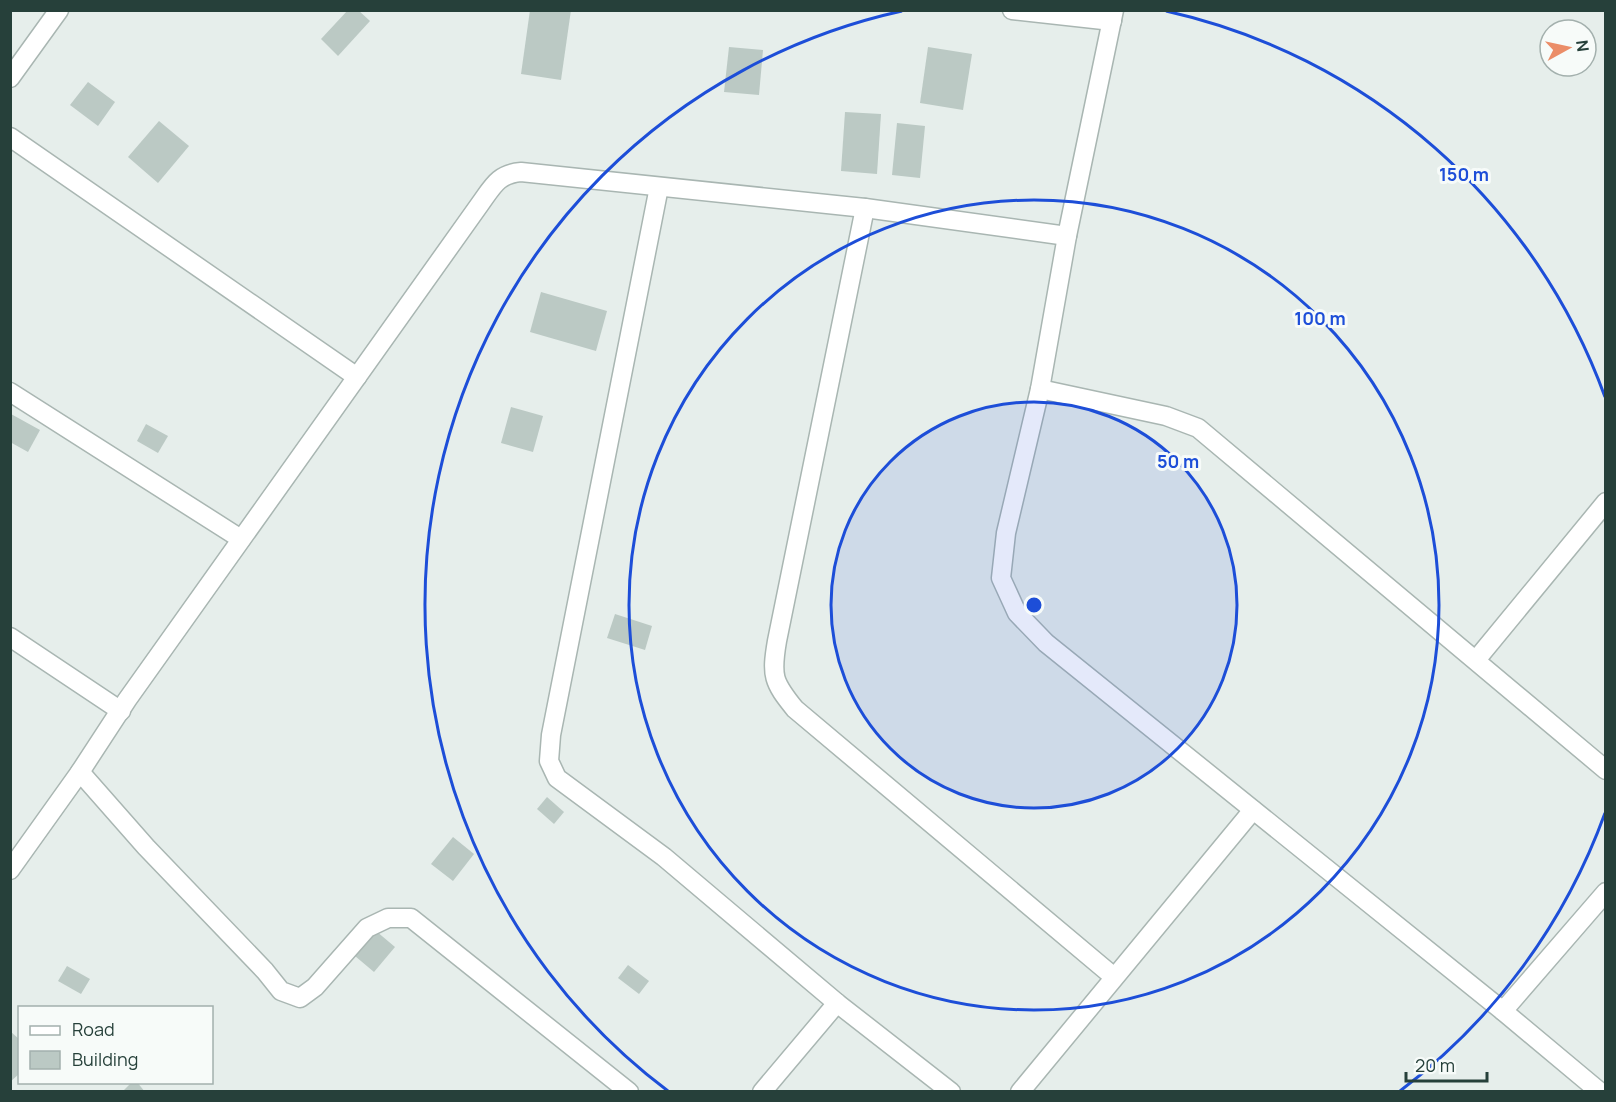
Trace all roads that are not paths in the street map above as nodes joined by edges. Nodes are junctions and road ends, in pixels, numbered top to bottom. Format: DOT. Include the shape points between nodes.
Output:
graph roads {
  1 [pos="59,10"];
  2 [pos="1012,10"];
  3 [pos="1113,16"];
  4 [pos="10,78"];
  5 [pos="10,136"];
  6 [pos="659,188"];
  7 [pos="865,208"];
  8 [pos="1067,236"];
  9 [pos="357,376"];
  10 [pos="1040,389"];
  11 [pos="10,392"];
  12 [pos="1605,502"];
  13 [pos="242,539"];
  14 [pos="10,637"];
  15 [pos="1476,660"];
  16 [pos="121,711"];
  17 [pos="1605,770"];
  18 [pos="80,772"];
  19 [pos="1253,810"];
  20 [pos="10,870"];
  21 [pos="1605,892"];
  22 [pos="1114,977"];
  23 [pos="837,1003"];
  24 [pos="1503,1011"];
  25 [pos="629,1092"];
  26 [pos="762,1092"];
  27 [pos="951,1092"];
  28 [pos="1020,1092"];
  29 [pos="1600,1092"];
  1 -- 4 [label="street"];
  2 -- 3 [label="street"];
  3 -- 8 [label="street"];
  5 -- 9 [label="street"];
  6 -- 7 [label="street"];
  6 -- 9 [label="street" via="507,173 480,204"];
  6 -- 23 [label="street" via="551,735 549,762 557,778 664,857"];
  7 -- 8 [label="street"];
  7 -- 22 [label="street" via="772,667 778,688 795,710"];
  8 -- 10 [label="street"];
  9 -- 13 [label="street"];
  10 -- 15 [label="street" via="1166,416 1198,428"];
  10 -- 19 [label="street" via="1006,533 1001,579 1017,614 1046,643"];
  11 -- 13 [label="street"];
  12 -- 15 [label="street"];
  13 -- 16 [label="street"];
  14 -- 16 [label="street"];
  15 -- 17 [label="street"];
  16 -- 18 [label="street"];
  18 -- 20 [label="street"];
  18 -- 25 [label="street" via="281,991 300,998 315,987 367,928 388,918 411,918"];
  19 -- 22 [label="street"];
  19 -- 24 [label="street"];
  21 -- 24 [label="street"];
  22 -- 28 [label="street"];
  23 -- 26 [label="street"];
  23 -- 27 [label="street"];
  24 -- 29 [label="street"];
}
